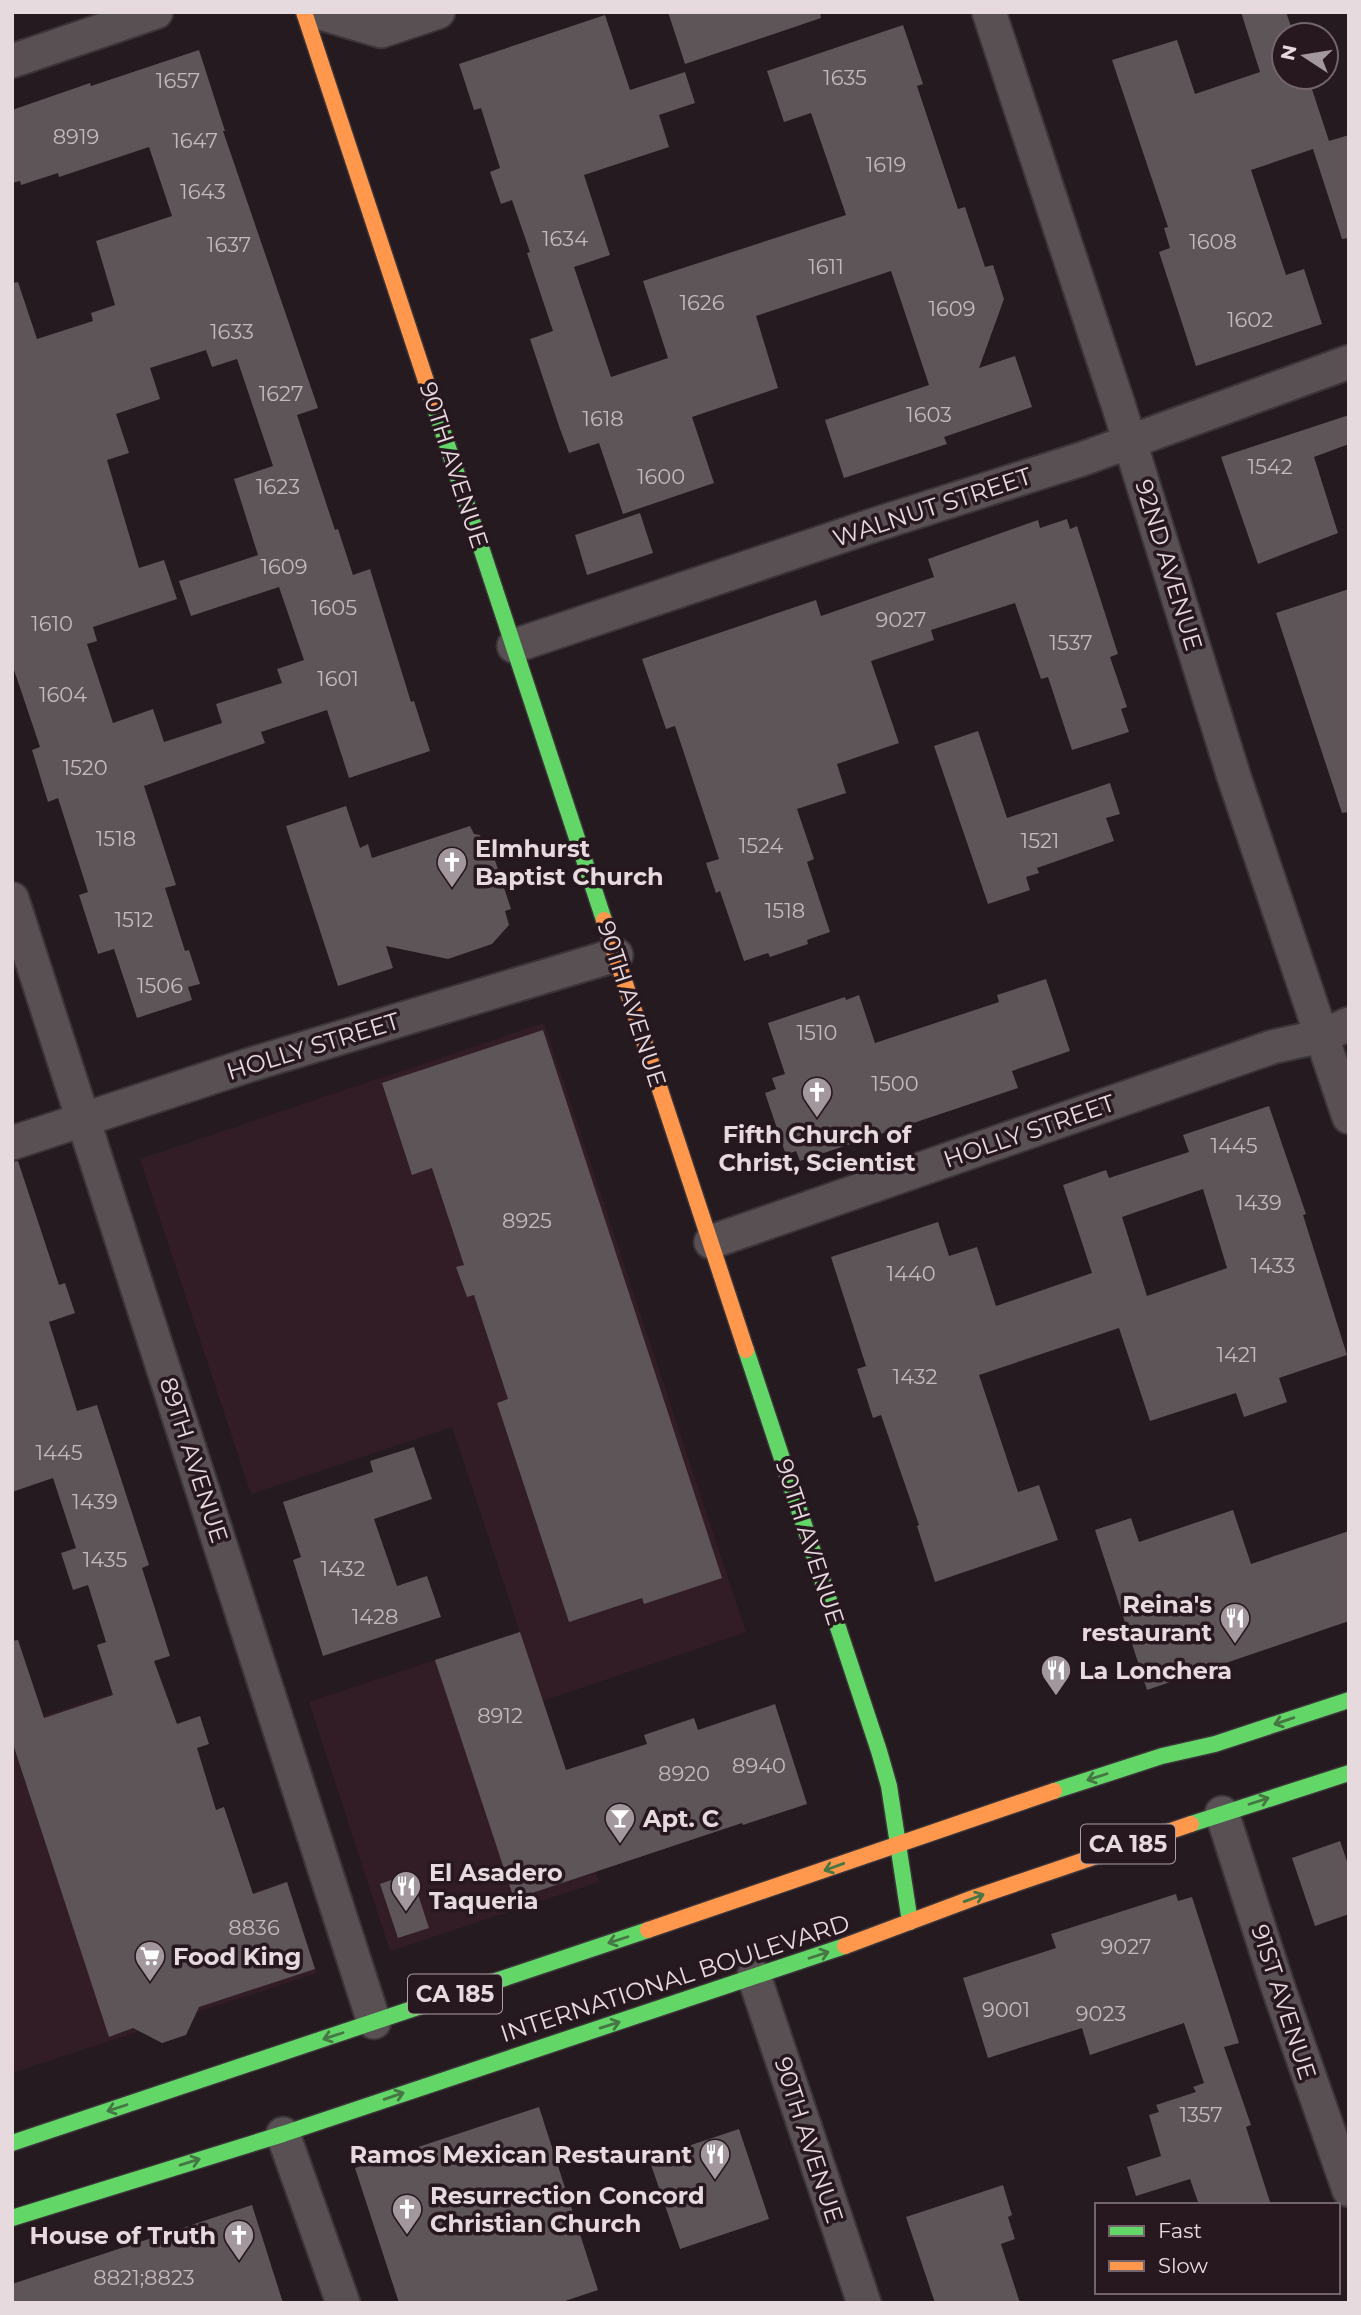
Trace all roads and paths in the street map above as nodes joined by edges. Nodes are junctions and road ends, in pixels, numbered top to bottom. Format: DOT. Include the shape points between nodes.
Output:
graph roads {
  1 [pos="156,12"];
  2 [pos="304,12"];
  3 [pos="317,12"];
  4 [pos="438,12"];
  5 [pos="989,12"];
  6 [pos="12,61"];
  7 [pos="1349,362"];
  8 [pos="1130,442"];
  9 [pos="514,646"];
  10 [pos="12,899"];
  11 [pos="616,955"];
  12 [pos="1335,1030"];
  13 [pos="1349,1117"];
  14 [pos="84,1119"];
  15 [pos="12,1143"];
  16 [pos="711,1242"];
  17 [pos="1349,1700"];
  18 [pos="1349,1773"];
  19 [pos="1222,1813"];
  20 [pos="898,1844"];
  21 [pos="910,1922"];
  22 [pos="754,1976"];
  23 [pos="374,2022"];
  24 [pos="283,2134"];
  25 [pos="12,2143"];
  26 [pos="1349,2190"];
  27 [pos="12,2218"];
  28 [pos="343,2303"];
  29 [pos="864,2303"];
  1 -- 6 [label="street"];
  2 -- 9 [label="main road, 90TH AVENUE"];
  3 -- 4 [label="street" via="381,31"];
  5 -- 8 [label="street, 92ND AVENUE"];
  7 -- 8 [label="street, WALNUT STREET"];
  8 -- 9 [label="street, WALNUT STREET"];
  8 -- 12 [label="street, 92ND AVENUE" via="1234,776"];
  9 -- 11 [label="main road, 90TH AVENUE"];
  10 -- 14 [label="street, 89TH AVENUE"];
  11 -- 14 [label="street, HOLLY STREET"];
  11 -- 16 [label="main road, 90TH AVENUE"];
  12 -- 13 [label="street, 92ND AVENUE"];
  12 -- 16 [label="street, HOLLY STREET" via="1272,1047"];
  14 -- 15 [label="street, HOLLY STREET"];
  14 -- 23 [label="street, 89TH AVENUE"];
  16 -- 20 [label="main road, 90TH AVENUE" via="879,1751"];
  17 -- 20 [label="main road, CA 185, one-way" via="1215,1745 1162,1756"];
  19 -- 18 [label="main road, INTERNATIONAL BOULEVARD / CA 185, one-way"];
  21 -- 19 [label="main road, INTERNATIONAL BOULEVARD / CA 185, one-way"];
  19 -- 26 [label="street, 91ST AVENUE"];
  20 -- 21 [label="main road, 90TH AVENUE"];
  20 -- 23 [label="main road, CA 185, one-way"];
  22 -- 21 [label="main road, INTERNATIONAL BOULEVARD / CA 185, one-way"];
  24 -- 22 [label="main road, INTERNATIONAL BOULEVARD / CA 185, one-way"];
  22 -- 29 [label="street, 90TH AVENUE"];
  23 -- 25 [label="main road, CA 185, one-way"];
  27 -- 24 [label="main road, INTERNATIONAL BOULEVARD / CA 185, one-way"];
  24 -- 28 [label="street"];
}
